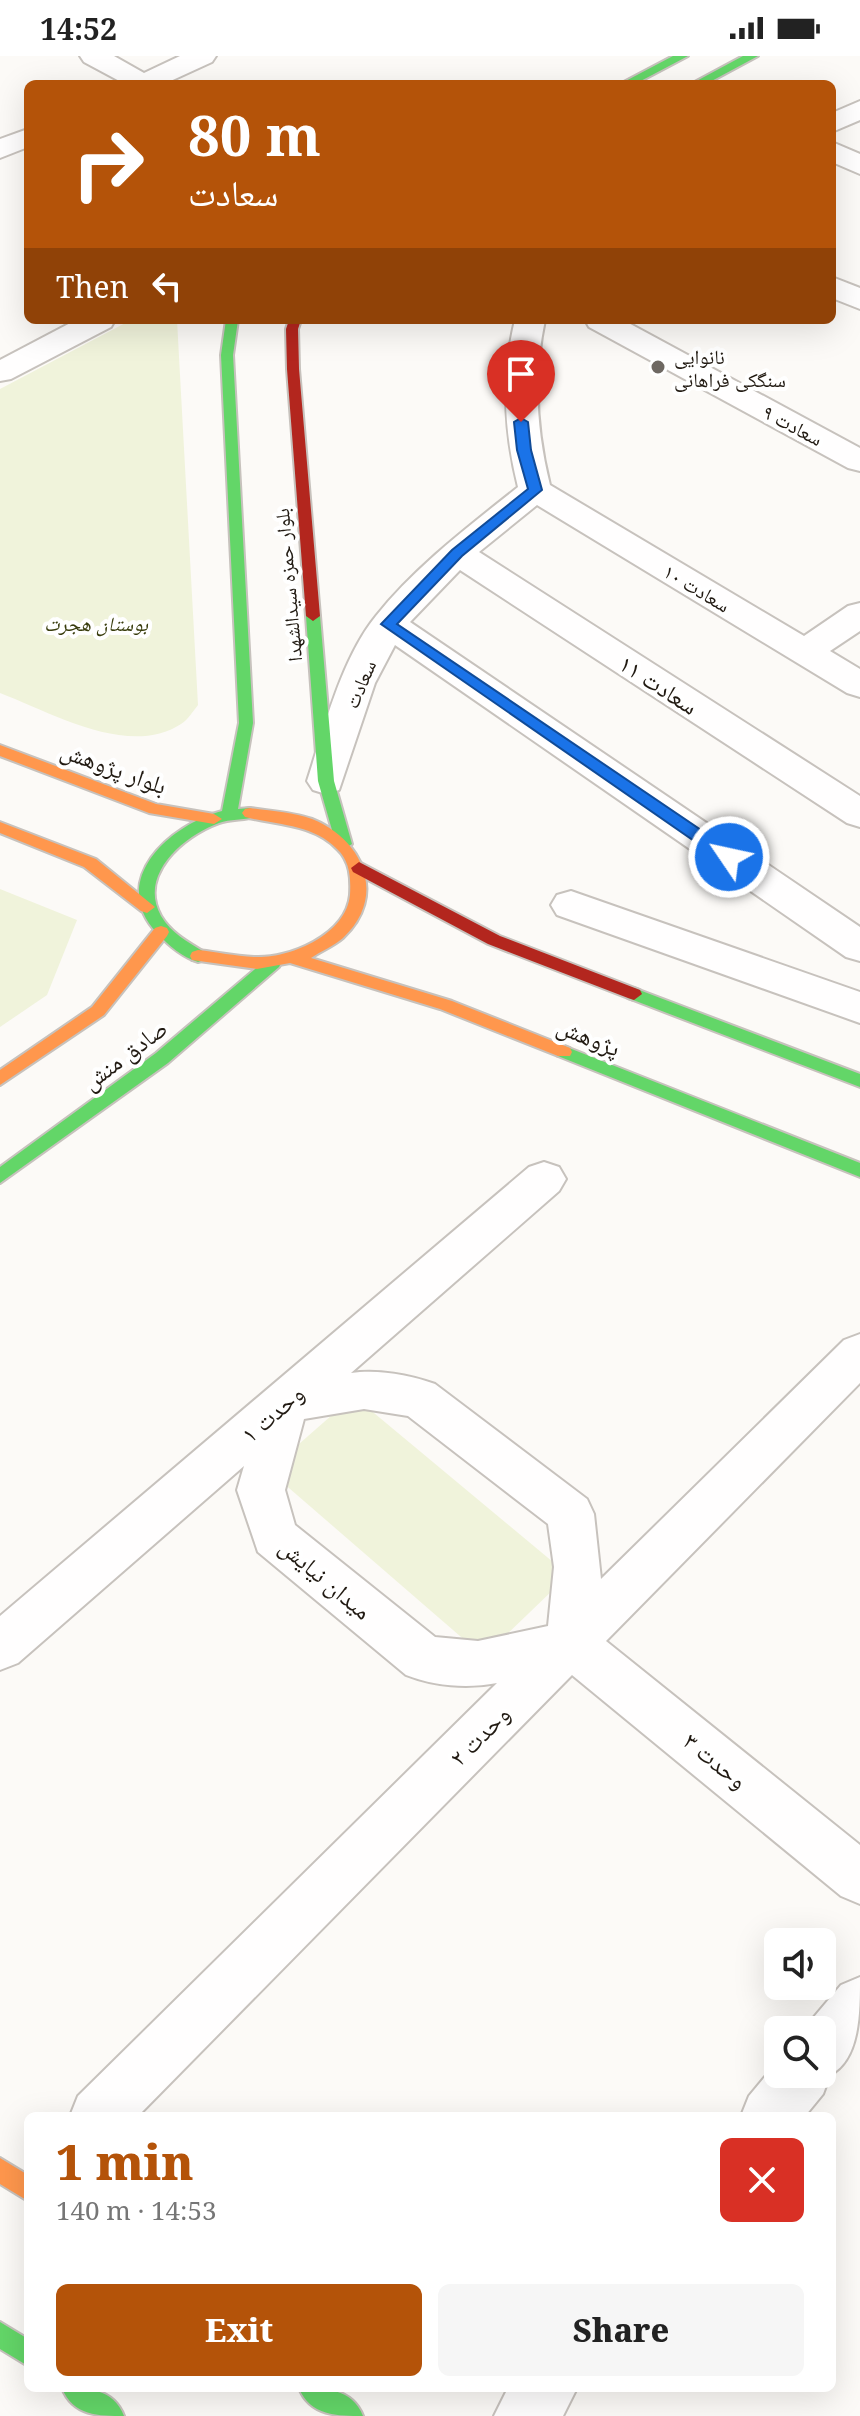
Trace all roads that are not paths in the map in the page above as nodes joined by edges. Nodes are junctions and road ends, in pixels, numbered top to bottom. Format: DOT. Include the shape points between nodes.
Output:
graph roads {
  1 [pos="94,56"];
  2 [pos="202,56"];
  3 [pos="682,56"];
  4 [pos="752,56"];
  5 [pos="619,62"];
  6 [pos="645,75"];
  7 [pos="135,80"];
  8 [pos="151,80"];
  9 [pos="634,80"];
  10 [pos="705,80"];
  11 [pos="860,109"];
  12 [pos="836,122"];
  13 [pos="836,153"];
  14 [pos="860,165"];
  15 [pos="836,288"];
  16 [pos="860,300"];
  17 [pos="92,324"];
  18 [pos="231,324"];
  19 [pos="294,324"];
  20 [pos="529,324"];
  21 [pos="607,324"];
  22 [pos="0,372"];
  23 [pos="860,461"];
  24 [pos="535,490"];
  25 [pos="457,553"];
  26 [pos="860,614"];
  27 [pos="388,624"];
  28 [pos="805,652"];
  29 [pos="860,685"];
  30 [pos="0,750"];
  31 [pos="326,781"];
  32 [pos="860,814"];
  33 [pos="221,818"];
  34 [pos="0,827"];
  35 [pos="344,844"];
  36 [pos="359,868"];
  37 [pos="571,905"];
  38 [pos="147,907"];
  39 [pos="161,932"];
  40 [pos="860,947"];
  41 [pos="296,959"];
  42 [pos="273,963"];
  43 [pos="860,1008"];
  44 [pos="0,1079"];
  45 [pos="860,1081"];
  46 [pos="860,1170"];
  47 [pos="0,1176"];
  48 [pos="544,1179"];
  49 [pos="860,1353"];
  50 [pos="285,1402"];
  51 [pos="571,1643"];
  52 [pos="0,1647"];
  53 [pos="860,1878"];
  54 [pos="860,2004"];
  55 [pos="836,2034"];
  56 [pos="792,2088"];
  57 [pos="102,2112"];
  58 [pos="772,2112"];
  59 [pos="0,2334"];
  60 [pos="24,2351"];
  61 [pos="79,2392"];
  62 [pos="317,2392"];
  63 [pos="544,2392"];
  64 [pos="112,2416"];
  65 [pos="351,2416"];
  66 [pos="524,2416"];
  1 -- 7 [label="street"];
  2 -- 8 [label="street"];
  3 -- 6 [label="street"];
  4 -- 10 [label="street"];
  5 -- 6 [label="street"];
  6 -- 9 [label="street"];
  11 -- 12 [label="street"];
  13 -- 14 [label="street"];
  15 -- 16 [label="street"];
  17 -- 22 [label="street"];
  18 -- 33 [label="street, بلوار حمزه سیدالشهدا" via="227,355 246,723"];
  19 -- 31 [label="street, بلوار حمزه سیدالشهدا"];
  20 -- 24 [label="street" via="518,393"];
  21 -- 23 [label="street, سعادت ۹"];
  24 -- 25 [label="street, سعادت"];
  24 -- 28 [label="street, سعادت ۱۰"];
  25 -- 27 [label="street, سعادت"];
  25 -- 32 [label="street, سعادت ۱۱"];
  26 -- 28 [label="street"];
  27 -- 31 [label="street, سعادت" via="357,683"];
  27 -- 40 [label="street"];
  28 -- 29 [label="street, سعادت ۱۰"];
  30 -- 33 [label="street, بلوار پژوهش" via="154,809"];
  31 -- 35 [label="street, بلوار حمزه سیدالشهدا"];
  33 -- 35 [label="street" via="286,815 319,826"];
  33 -- 38 [label="street" via="183,834 159,855 147,881"];
  34 -- 38 [label="street" via="90,863"];
  35 -- 36 [label="street"];
  36 -- 41 [label="street" via="362,894 352,920 329,943"];
  36 -- 45 [label="street" via="494,940"];
  37 -- 43 [label="street"];
  38 -- 39 [label="street"];
  39 -- 42 [label="street" via="186,952 220,964"];
  39 -- 44 [label="street, صادق منش" via="98,1011"];
  41 -- 42 [label="street"];
  41 -- 46 [label="street, پژوهش" via="446,1005"];
  42 -- 47 [label="street, صادق منش" via="162,1058"];
  48 -- 50 [label="street, وحدت ۱"];
  49 -- 51 [label="street, وحدت ۲"];
  50 -- 51 [label="street" via="364,1390 419,1398 570,1514 578,1567"];
  50 -- 51 [label="street, میدان نیایش" via="261,1490 275,1537 424,1659 478,1664"];
  50 -- 52 [label="street, وحدت ۱"];
  51 -- 53 [label="street, وحدت ۳"];
  51 -- 57 [label="street, وحدت ۲"];
  54 -- 55 [label="street"];
  56 -- 58 [label="street"];
  59 -- 60 [label="street"];
  61 -- 64 [label="street"];
  62 -- 65 [label="street"];
  63 -- 66 [label="street"];
}
